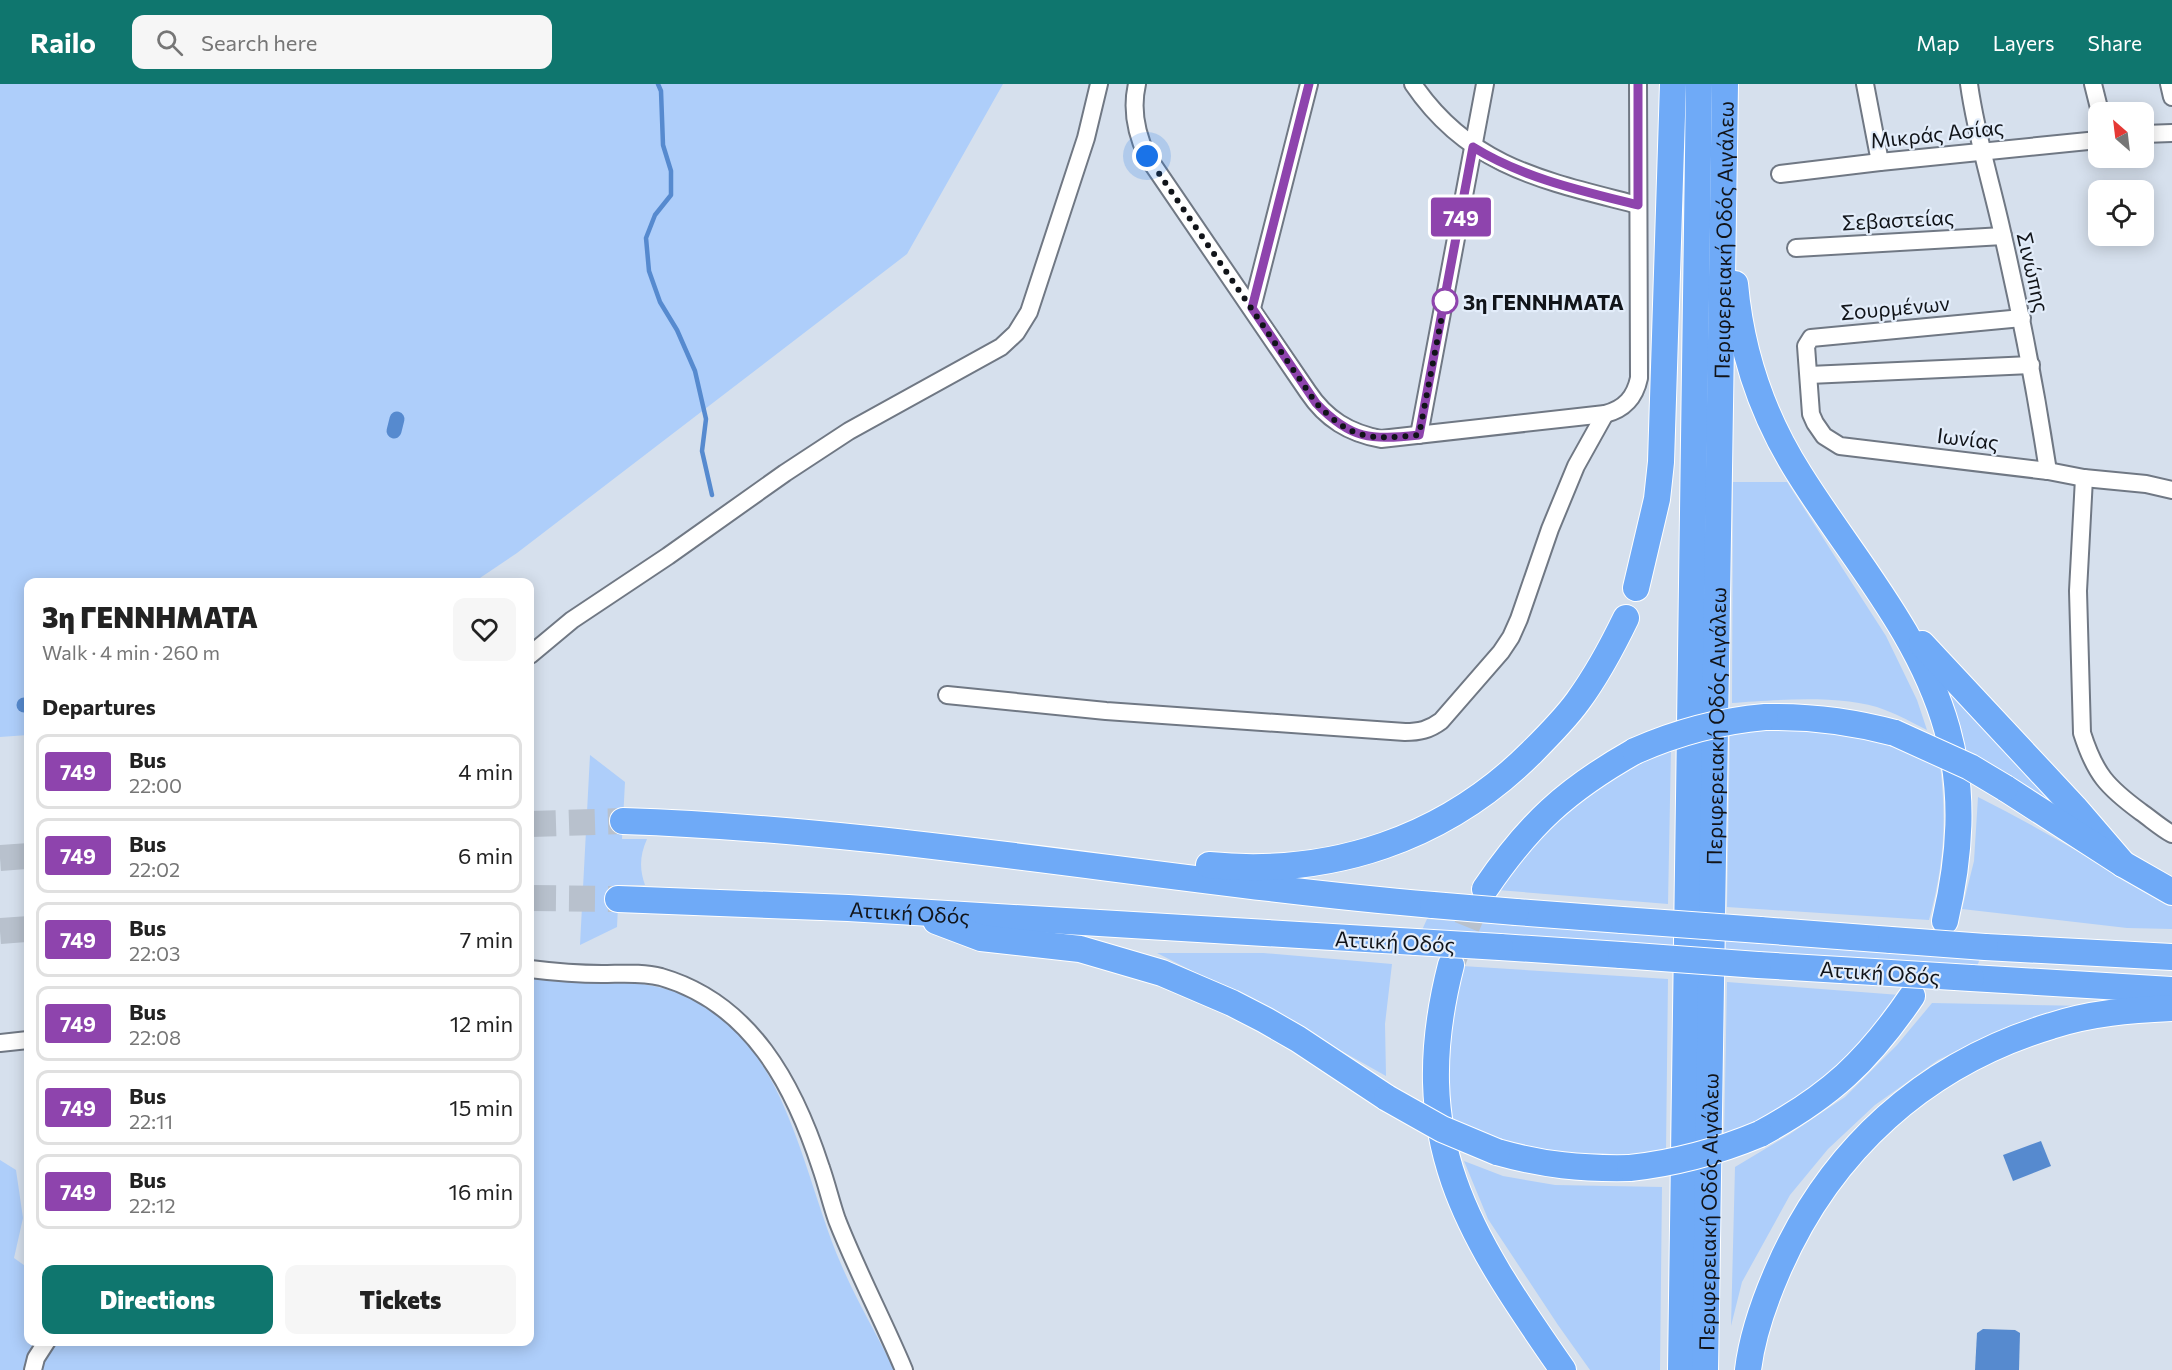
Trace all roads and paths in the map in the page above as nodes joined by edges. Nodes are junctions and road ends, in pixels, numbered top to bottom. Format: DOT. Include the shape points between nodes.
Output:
graph roads {
  1 [pos="1099,84"];
  2 [pos="1137,84"];
  3 [pos="1309,84"];
  4 [pos="1413,84"];
  5 [pos="1485,84"];
  6 [pos="1638,84"];
  7 [pos="1673,84"];
  8 [pos="1699,84"];
  9 [pos="1725,84"];
  10 [pos="1865,84"];
  11 [pos="1969,84"];
  12 [pos="2092,84"];
  13 [pos="2169,84"];
  14 [pos="2172,97"];
  15 [pos="2097,102"];
  16 [pos="2172,133"];
  17 [pos="2154,134"];
  18 [pos="2088,141"];
  19 [pos="1473,147"];
  20 [pos="1723,147"];
  21 [pos="1982,151"];
  22 [pos="1880,162"];
  23 [pos="1780,174"];
  24 [pos="1638,205"];
  25 [pos="2003,236"];
  26 [pos="1796,248"];
  27 [pos="1252,308"];
  28 [pos="2022,318"];
  29 [pos="2031,365"];
  30 [pos="1809,375"];
  31 [pos="1605,414"];
  32 [pos="1419,435"];
  33 [pos="2048,471"];
  34 [pos="2084,478"];
  35 [pos="2172,490"];
  36 [pos="1636,588"];
  37 [pos="1892,610"];
  38 [pos="1626,618"];
  39 [pos="534,652"];
  40 [pos="947,695"];
  41 [pos="623,820"];
  42 [pos="2172,834"];
  43 [pos="1020,856"];
  44 [pos="2123,864"];
  45 [pos="1485,889"];
  46 [pos="2172,892"];
  47 [pos="618,898"];
  48 [pos="913,912"];
  49 [pos="1945,921"];
  50 [pos="2172,957"];
  51 [pos="1451,965"];
  52 [pos="534,970"];
  53 [pos="2172,990"];
  54 [pos="1912,996"];
  55 [pos="2172,1008"];
  56 [pos="24,1040"];
  57 [pos="0,1043"];
  58 [pos="44,1346"];
  59 [pos="33,1370"];
  60 [pos="904,1370"];
  61 [pos="1563,1370"];
  62 [pos="1681,1370"];
  63 [pos="1705,1370"];
  64 [pos="1748,1370"];
  1 -- 39 [label="street" via="1086,138 1029,312 1016,333 1001,347 849,431 785,473 572,620"];
  2 -- 27 [label="street" via="1134,118 1147,156"];
  3 -- 27 [label="street"];
  4 -- 19 [label="street" via="1437,116"];
  5 -- 19 [label="street"];
  6 -- 24 [label="street"];
  7 -- 36 [label="highway" via="1661,462 1657,499"];
  8 -- 62 [label="highway, Περιφερειακή Οδός Αιγάλεω"];
  9 -- 20 [label="highway, Περιφερειακή Οδός Αιγάλεω"];
  10 -- 22 [label="street"];
  11 -- 21 [label="street, Σινώπης"];
  12 -- 15 [label="street"];
  13 -- 14 [label="street"];
  16 -- 17 [label="street"];
  18 -- 21 [label="street, Μικράς Ασίας"];
  19 -- 24 [label="street" via="1559,185"];
  19 -- 32 [label="street"];
  20 -- 37 [label="highway" via="1733,195 1738,312 1750,369 1798,473"];
  20 -- 63 [label="highway, Περιφερειακή Οδός Αιγάλεω"];
  21 -- 22 [label="street, Μικράς Ασίας"];
  21 -- 25 [label="street, Σινώπης"];
  22 -- 23 [label="street, Μικράς Ασίας"];
  24 -- 31 [label="street" via="1639,378 1623,407"];
  25 -- 26 [label="street, Σεβαστείας"];
  25 -- 28 [label="street, Σινώπης"];
  27 -- 32 [label="street" via="1327,416 1366,436 1381,439"];
  28 -- 29 [label="street, Σινώπης"];
  28 -- 30 [label="street, Σουρμένων" via="1815,337 1806,346"];
  29 -- 30 [label="street"];
  29 -- 33 [label="street, Σινώπης"];
  30 -- 33 [label="street, Ιωνίας" via="1809,403 1815,423 1824,436 1840,446"];
  31 -- 32 [label="street"];
  31 -- 40 [label="street" via="1576,466 1511,637 1433,727 1405,732 1106,711"];
  33 -- 34 [label="street, Ιωνίας"];
  34 -- 35 [label="street, Ιωνίας" via="2146,483"];
  34 -- 42 [label="street" via="2078,591 2082,733 2103,780"];
  37 -- 44 [label="highway"];
  37 -- 49 [label="highway" via="1929,680 1953,754 1959,844"];
  38 -- 43 [label="highway" via="1576,703 1516,768 1454,814 1387,845 1342,858 1260,867"];
  41 -- 43 [label="highway, Αττική Οδός" via="809,833"];
  43 -- 50 [label="highway, Αττική Οδός, bridge" via="1433,905 1985,947"];
  44 -- 45 [label="highway, bridge" via="1970,767 1895,733 1831,719 1765,717 1698,727 1635,752 1599,772 1535,824"];
  44 -- 46 [label="highway"];
  47 -- 48 [label="highway, Αττική Οδός"];
  48 -- 53 [label="highway, Αττική Οδός, bridge"];
  48 -- 54 [label="highway, bridge" via="981,938 1080,949 1171,976 1265,1020 1442,1129 1497,1152 1563,1167 1630,1168 1692,1158 1760,1134 1831,1090 1862,1062"];
  51 -- 61 [label="highway" via="1442,1000 1436,1073 1438,1112 1449,1167 1486,1252"];
  52 -- 60 [label="street" via="660,977 727,1010 752,1033 784,1080 849,1249"];
  55 -- 64 [label="highway" via="2093,1015 2051,1025 1952,1069 1889,1114 1839,1165 1791,1238 1759,1317"];
  56 -- 57 [label="street"];
  58 -- 59 [label="street"];
}
